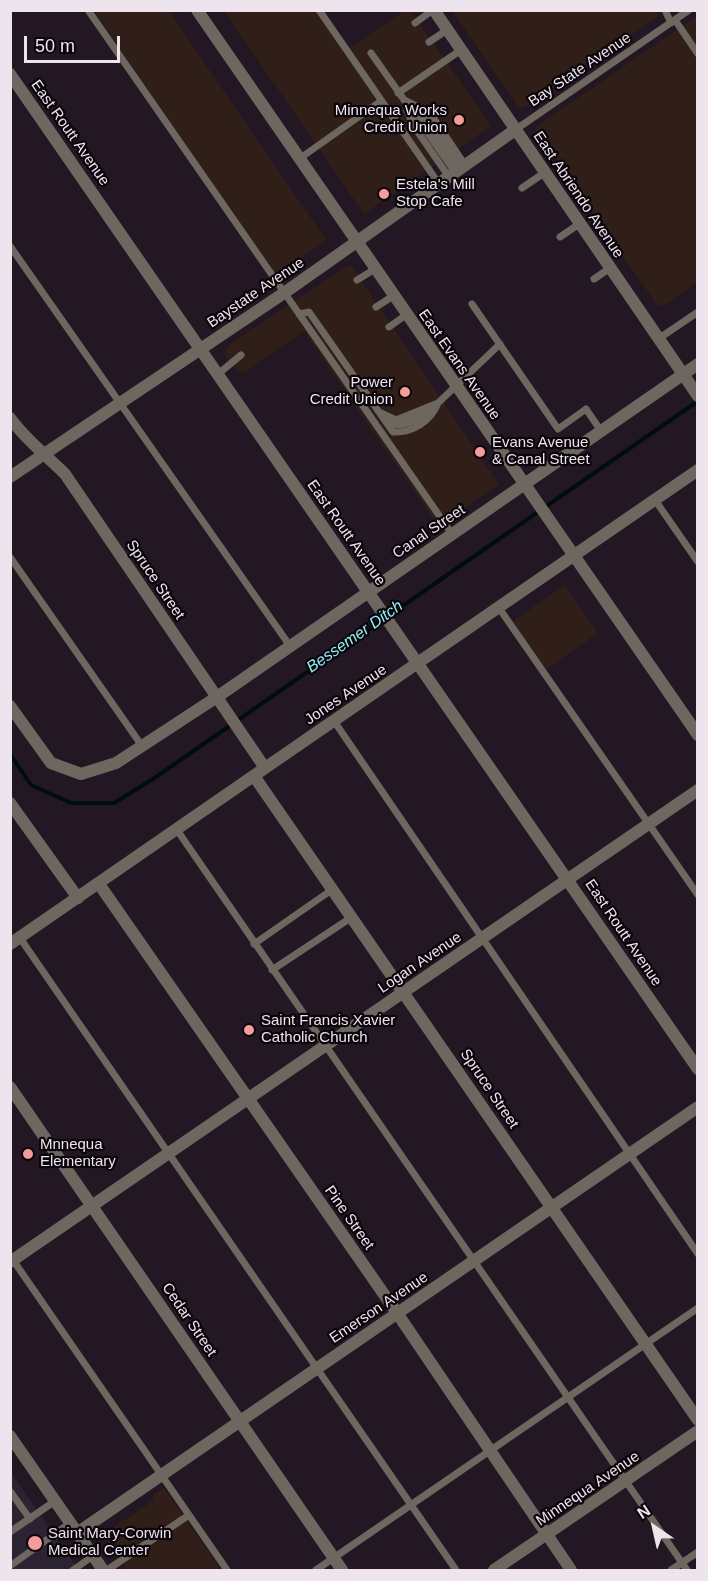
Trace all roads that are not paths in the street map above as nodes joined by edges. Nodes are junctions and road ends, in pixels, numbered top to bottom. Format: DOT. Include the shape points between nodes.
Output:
graph roads {
  1 [pos="88,10"];
  2 [pos="319,10"];
  3 [pos="434,10"];
  4 [pos="665,10"];
  5 [pos="689,10"];
  6 [pos="202,12"];
  7 [pos="673,22"];
  8 [pos="415,23"];
  9 [pos="447,30"];
  10 [pos="429,42"];
  11 [pos="460,50"];
  12 [pos="371,53"];
  13 [pos="698,54"];
  14 [pos="10,74"];
  15 [pos="400,96"];
  16 [pos="381,101"];
  17 [pos="515,130"];
  18 [pos="299,159"];
  19 [pos="454,173"];
  20 [pos="544,173"];
  21 [pos="522,188"];
  22 [pos="579,224"];
  23 [pos="560,237"];
  24 [pos="356,242"];
  25 [pos="10,246"];
  26 [pos="610,268"];
  27 [pos="375,270"];
  28 [pos="594,279"];
  29 [pos="357,280"];
  30 [pos="284,293"];
  31 [pos="393,296"];
  32 [pos="472,304"];
  33 [pos="376,307"];
  34 [pos="698,312"];
  35 [pos="299,314"];
  36 [pos="423,316"];
  37 [pos="409,320"];
  38 [pos="389,327"];
  39 [pos="658,339"];
  40 [pos="500,344"];
  41 [pos="200,349"];
  42 [pos="240,355"];
  43 [pos="698,363"];
  44 [pos="218,374"];
  45 [pos="682,374"];
  46 [pos="454,385"];
  47 [pos="695,393"];
  48 [pos="121,402"];
  49 [pos="438,403"];
  50 [pos="377,410"];
  51 [pos="10,418"];
  52 [pos="601,431"];
  53 [pos="45,454"];
  54 [pos="698,470"];
  55 [pos="10,477"];
  56 [pos="523,485"];
  57 [pos="655,500"];
  58 [pos="452,534"];
  59 [pos="573,556"];
  60 [pos="10,557"];
  61 [pos="698,562"];
  62 [pos="369,591"];
  63 [pos="499,608"];
  64 [pos="290,646"];
  65 [pos="418,664"];
  66 [pos="217,697"];
  67 [pos="10,706"];
  68 [pos="334,721"];
  69 [pos="698,735"];
  70 [pos="142,746"];
  71 [pos="265,768"];
  72 [pos="254,776"];
  73 [pos="698,790"];
  74 [pos="10,803"];
  75 [pos="648,824"];
  76 [pos="177,830"];
  77 [pos="569,880"];
  78 [pos="99,884"];
  79 [pos="333,889"];
  80 [pos="698,895"];
  81 [pos="78,898"];
  82 [pos="352,917"];
  83 [pos="480,940"];
  84 [pos="15,941"];
  85 [pos="254,944"];
  86 [pos="272,970"];
  87 [pos="404,992"];
  88 [pos="324,1048"];
  89 [pos="698,1069"];
  90 [pos="13,1095"];
  91 [pos="247,1099"];
  92 [pos="698,1107"];
  93 [pos="169,1153"];
  94 [pos="628,1155"];
  95 [pos="93,1206"];
  96 [pos="551,1208"];
  97 [pos="698,1254"];
  98 [pos="12,1261"];
  99 [pos="474,1261"];
  100 [pos="698,1308"];
  101 [pos="397,1313"];
  102 [pos="645,1344"];
  103 [pos="317,1368"];
  104 [pos="568,1398"];
  105 [pos="698,1420"];
  106 [pos="240,1421"];
  107 [pos="698,1431"];
  108 [pos="10,1436"];
  109 [pos="489,1450"];
  110 [pos="161,1476"];
  111 [pos="625,1482"];
  112 [pos="10,1491"];
  113 [pos="55,1501"];
  114 [pos="411,1505"];
  115 [pos="189,1515"];
  116 [pos="30,1519"];
  117 [pos="74,1528"];
  118 [pos="10,1532"];
  119 [pos="546,1535"];
  120 [pos="698,1552"];
  121 [pos="93,1556"];
  122 [pos="333,1558"];
  123 [pos="682,1563"];
  124 [pos="10,1566"];
  125 [pos="73,1570"];
  126 [pos="105,1570"];
  127 [pos="227,1570"];
  128 [pos="316,1570"];
  129 [pos="342,1570"];
  130 [pos="456,1570"];
  131 [pos="494,1570"];
  132 [pos="571,1570"];
  133 [pos="671,1570"];
  134 [pos="687,1570"];
  1 -- 30 [label="lane"];
  2 -- 16 [label="lane"];
  3 -- 8 [label="lane"];
  3 -- 9 [label="street, East Abriendo Avenue"];
  4 -- 7 [label="lane"];
  5 -- 7 [label="lane, Bay State Avenue"];
  6 -- 18 [label="street, East Evans Avenue"];
  7 -- 13 [label="lane"];
  7 -- 17 [label="lane, Bay State Avenue"];
  9 -- 10 [label="lane"];
  9 -- 11 [label="street, East Abriendo Avenue"];
  11 -- 15 [label="lane"];
  11 -- 17 [label="street, East Abriendo Avenue"];
  12 -- 15 [label="lane"];
  14 -- 41 [label="street, East Routt Avenue"];
  15 -- 19 [label="lane"];
  15 -- 19 [label="lane" via="430,113"];
  16 -- 18 [label="lane"];
  16 -- 19 [label="lane"];
  17 -- 19 [label="street, Baystate Avenue"];
  17 -- 20 [label="street, East Abriendo Avenue"];
  18 -- 24 [label="street, East Evans Avenue"];
  19 -- 24 [label="street, Baystate Avenue"];
  20 -- 21 [label="lane"];
  20 -- 22 [label="street, East Abriendo Avenue"];
  22 -- 23 [label="lane"];
  22 -- 26 [label="street, East Abriendo Avenue"];
  24 -- 27 [label="street, East Evans Avenue"];
  24 -- 30 [label="street, Baystate Avenue"];
  25 -- 48 [label="lane"];
  26 -- 28 [label="lane"];
  26 -- 39 [label="street, East Abriendo Avenue"];
  27 -- 29 [label="lane"];
  27 -- 31 [label="street, East Evans Avenue"];
  30 -- 35 [label="lane"];
  30 -- 41 [label="street, Baystate Avenue"];
  31 -- 33 [label="lane"];
  31 -- 37 [label="street, East Evans Avenue"];
  32 -- 40 [label="lane"];
  34 -- 39 [label="lane"];
  35 -- 50 [label="lane" via="309,312"];
  35 -- 58 [label="lane"];
  36 -- 37 [label="lane"];
  37 -- 38 [label="lane"];
  37 -- 46 [label="street, East Evans Avenue"];
  39 -- 45 [label="street, East Abriendo Avenue"];
  40 -- 46 [label="lane"];
  40 -- 52 [label="lane" via="558,429 586,409"];
  41 -- 44 [label="street, East Routt Avenue"];
  41 -- 48 [label="street, Baystate Avenue"];
  42 -- 44 [label="lane"];
  43 -- 45 [label="street, Canal Street"];
  44 -- 62 [label="street, East Routt Avenue"];
  45 -- 47 [label="street, East Abriendo Avenue"];
  45 -- 52 [label="street, Canal Street"];
  46 -- 49 [label="lane"];
  46 -- 56 [label="street, East Evans Avenue"];
  48 -- 53 [label="street, Baystate Avenue"];
  48 -- 64 [label="lane"];
  49 -- 50 [label="lane" via="396,420"];
  49 -- 50 [label="lane" via="425,422 405,431 393,432"];
  51 -- 53 [label="street, Spruce Street" via="26,440"];
  52 -- 56 [label="street, Canal Street"];
  53 -- 55 [label="street, Baystate Avenue"];
  53 -- 66 [label="street, Spruce Street" via="65,474"];
  54 -- 57 [label="street, Jones Avenue"];
  56 -- 58 [label="street, Canal Street"];
  56 -- 59 [label="street, East Evans Avenue"];
  57 -- 59 [label="street, Jones Avenue"];
  57 -- 61 [label="lane"];
  58 -- 62 [label="street, Canal Street"];
  59 -- 63 [label="street, Jones Avenue"];
  59 -- 69 [label="street, East Evans Avenue"];
  60 -- 70 [label="lane"];
  62 -- 64 [label="street, Canal Street"];
  62 -- 65 [label="street, East Routt Avenue"];
  63 -- 65 [label="street, Jones Avenue"];
  63 -- 75 [label="lane"];
  64 -- 66 [label="street, Canal Street"];
  65 -- 68 [label="street, Jones Avenue"];
  65 -- 77 [label="street, East Routt Avenue"];
  66 -- 70 [label="street, Canal Street"];
  66 -- 71 [label="street, Spruce Street"];
  67 -- 70 [label="street, Canal Street" via="51,763 81,774 116,763"];
  68 -- 71 [label="street, Jones Avenue"];
  68 -- 83 [label="lane"];
  71 -- 72 [label="street, Jones Avenue"];
  72 -- 76 [label="street, Jones Avenue"];
  72 -- 79 [label="street, Spruce Street"];
  73 -- 75 [label="street, Logan Avenue"];
  74 -- 81 [label="street"];
  75 -- 77 [label="street, Logan Avenue"];
  75 -- 80 [label="lane"];
  76 -- 78 [label="street, Jones Avenue"];
  76 -- 85 [label="lane"];
  77 -- 83 [label="street, Logan Avenue"];
  77 -- 89 [label="street, East Routt Avenue"];
  78 -- 81 [label="street, Jones Avenue"];
  78 -- 91 [label="street, Pine Street"];
  79 -- 82 [label="street, Spruce Street"];
  79 -- 85 [label="lane"];
  81 -- 84 [label="street, Jones Avenue"];
  82 -- 86 [label="lane"];
  82 -- 87 [label="street, Spruce Street"];
  83 -- 87 [label="street, Logan Avenue"];
  83 -- 94 [label="lane"];
  84 -- 93 [label="lane"];
  85 -- 86 [label="lane"];
  86 -- 88 [label="lane"];
  87 -- 88 [label="street, Logan Avenue"];
  87 -- 96 [label="street, Spruce Street"];
  88 -- 91 [label="street, Logan Avenue"];
  88 -- 99 [label="lane"];
  90 -- 95 [label="street, Cedar Street"];
  91 -- 93 [label="street, Logan Avenue"];
  91 -- 101 [label="street, Pine Street"];
  92 -- 94 [label="street, Emerson Avenue"];
  93 -- 95 [label="street, Logan Avenue"];
  93 -- 103 [label="lane"];
  94 -- 96 [label="street, Emerson Avenue"];
  94 -- 97 [label="lane"];
  95 -- 98 [label="street, Logan Avenue"];
  95 -- 106 [label="street, Cedar Street"];
  96 -- 99 [label="street, Emerson Avenue"];
  96 -- 102 [label="street, Spruce Street"];
  98 -- 110 [label="lane"];
  99 -- 101 [label="street, Emerson Avenue"];
  99 -- 104 [label="lane"];
  100 -- 102 [label="lane"];
  101 -- 103 [label="street, Emerson Avenue"];
  101 -- 109 [label="street, Pine Street"];
  102 -- 104 [label="lane"];
  102 -- 105 [label="street, Spruce Street"];
  103 -- 106 [label="street, Emerson Avenue"];
  103 -- 114 [label="lane"];
  104 -- 109 [label="lane"];
  104 -- 111 [label="lane"];
  106 -- 110 [label="street, Emerson Avenue"];
  106 -- 122 [label="street, Cedar Street"];
  107 -- 111 [label="street, Minnequa Avenue"];
  108 -- 113 [label="street"];
  109 -- 114 [label="lane"];
  109 -- 119 [label="street, Pine Street"];
  110 -- 115 [label="lane"];
  110 -- 117 [label="street, Emerson Avenue"];
  111 -- 119 [label="street, Minnequa Avenue"];
  111 -- 123 [label="lane"];
  112 -- 116 [label="lane"];
  113 -- 116 [label="lane"];
  113 -- 117 [label="street"];
  114 -- 122 [label="lane"];
  114 -- 130 [label="lane"];
  115 -- 126 [label="lane"];
  115 -- 127 [label="lane"];
  116 -- 118 [label="lane"];
  117 -- 121 [label="street"];
  117 -- 124 [label="lane"];
  119 -- 131 [label="street, Minnequa Avenue"];
  119 -- 132 [label="street, Pine Street"];
  120 -- 123 [label="lane"];
  121 -- 125 [label="lane"];
  121 -- 126 [label="street"];
  122 -- 128 [label="lane"];
  122 -- 129 [label="street, Cedar Street"];
  123 -- 133 [label="lane"];
  123 -- 134 [label="lane"];
}
